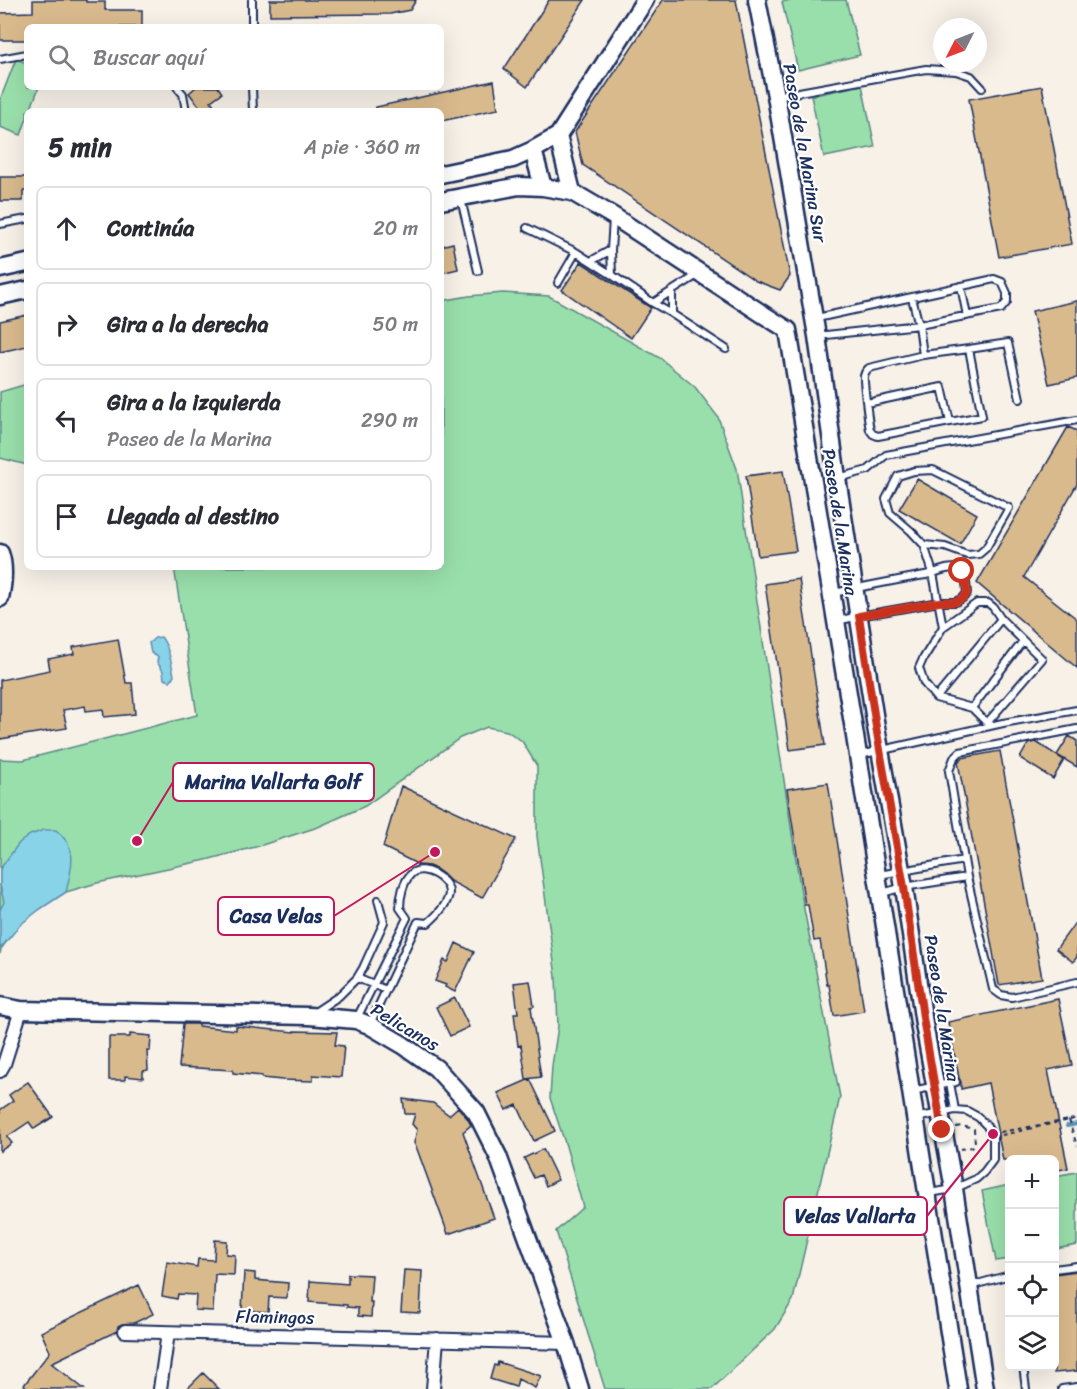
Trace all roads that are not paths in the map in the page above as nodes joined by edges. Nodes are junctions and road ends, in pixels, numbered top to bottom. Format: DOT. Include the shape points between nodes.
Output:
graph roads {
  1 [pos="252,0"];
  2 [pos="645,0"];
  3 [pos="757,0"];
  4 [pos="252,24"];
  5 [pos="24,55"];
  6 [pos="0,59"];
  7 [pos="982,88"];
  8 [pos="180,90"];
  9 [pos="252,90"];
  10 [pos="776,96"];
  11 [pos="185,108"];
  12 [pos="253,108"];
  13 [pos="558,136"];
  14 [pos="533,150"];
  15 [pos="444,173"];
  16 [pos="543,187"];
  17 [pos="572,192"];
  18 [pos="461,198"];
  19 [pos="444,201"];
  20 [pos="613,216"];
  21 [pos="24,220"];
  22 [pos="0,224"];
  23 [pos="527,228"];
  24 [pos="611,250"];
  25 [pos="576,252"];
  26 [pos="591,261"];
  27 [pos="24,264"];
  28 [pos="0,269"];
  29 [pos="478,271"];
  30 [pos="701,273"];
  31 [pos="612,275"];
  32 [pos="558,283"];
  33 [pos="961,286"];
  34 [pos="24,291"];
  35 [pos="672,292"];
  36 [pos="0,296"];
  37 [pos="912,298"];
  38 [pos="653,303"];
  39 [pos="672,314"];
  40 [pos="813,315"];
  41 [pos="967,316"];
  42 [pos="919,325"];
  43 [pos="788,330"];
  44 [pos="817,336"];
  45 [pos="726,349"];
  46 [pos="969,349"];
  47 [pos="923,355"];
  48 [pos="1020,399"];
  49 [pos="867,403"];
  50 [pos="1077,420"];
  51 [pos="950,422"];
  52 [pos="837,478"];
  53 [pos="924,545"];
  54 [pos="0,553"];
  55 [pos="933,573"];
  56 [pos="854,588"];
  57 [pos="832,594"];
  58 [pos="0,598"];
  59 [pos="939,602"];
  60 [pos="859,616"];
  61 [pos="1001,619"];
  62 [pos="836,621"];
  63 [pos="943,627"];
  64 [pos="1023,641"];
  65 [pos="936,698"];
  66 [pos="972,708"];
  67 [pos="1077,710"];
  68 [pos="988,724"];
  69 [pos="876,727"];
  70 [pos="1077,729"];
  71 [pos="854,730"];
  72 [pos="881,751"];
  73 [pos="858,756"];
  74 [pos="964,860"];
  75 [pos="877,876"];
  76 [pos="967,877"];
  77 [pos="903,879"];
  78 [pos="879,893"];
  79 [pos="378,900"];
  80 [pos="407,918"];
  81 [pos="418,922"];
  82 [pos="357,978"];
  83 [pos="1077,982"];
  84 [pos="374,985"];
  85 [pos="386,990"];
  86 [pos="0,1006"];
  87 [pos="21,1010"];
  88 [pos="309,1016"];
  89 [pos="363,1022"];
  90 [pos="0,1071"];
  91 [pos="947,1084"];
  92 [pos="911,1091"];
  93 [pos="947,1112"];
  94 [pos="915,1118"];
  95 [pos="954,1189"];
  96 [pos="927,1193"];
  97 [pos="1077,1266"];
  98 [pos="1059,1268"];
  99 [pos="1005,1276"];
  100 [pos="969,1287"];
  101 [pos="125,1331"];
  102 [pos="168,1333"];
  103 [pos="437,1339"];
  104 [pos="566,1343"];
  105 [pos="1024,1371"];
  106 [pos="1077,1387"];
  107 [pos="160,1389"];
  108 [pos="433,1389"];
  109 [pos="580,1389"];
  110 [pos="958,1389"];
  111 [pos="985,1389"];
  112 [pos="1026,1389"];
  113 [pos="1062,1389"];
  1 -- 4 [label="lane"];
  2 -- 13 [label="street"];
  3 -- 10 [label="street, Paseo de la Marina Sur"];
  5 -- 6 [label="lane"];
  7 -- 10 [label="lane" via="971,76 926,69"];
  8 -- 11 [label="lane"];
  9 -- 12 [label="lane"];
  10 -- 40 [label="street, Paseo de la Marina Sur"];
  13 -- 14 [label="street"];
  13 -- 17 [label="street"];
  14 -- 15 [label="street" via="513,159"];
  14 -- 16 [label="street"];
  16 -- 17 [label="street"];
  16 -- 18 [label="street" via="519,186"];
  17 -- 20 [label="street"];
  18 -- 19 [label="street"];
  18 -- 29 [label="lane"];
  20 -- 24 [label="lane"];
  20 -- 30 [label="street"];
  21 -- 22 [label="lane"];
  23 -- 25 [label="lane"];
  24 -- 26 [label="lane"];
  24 -- 31 [label="lane"];
  25 -- 26 [label="lane"];
  25 -- 32 [label="lane"];
  26 -- 31 [label="lane"];
  27 -- 28 [label="street"];
  30 -- 35 [label="lane"];
  30 -- 43 [label="street"];
  31 -- 38 [label="lane"];
  33 -- 37 [label="lane"];
  33 -- 41 [label="lane"];
  33 -- 41 [label="lane" via="994,279 1002,282 1007,293 1007,302 1000,309"];
  34 -- 36 [label="street"];
  35 -- 38 [label="lane"];
  35 -- 39 [label="lane"];
  37 -- 40 [label="lane"];
  37 -- 42 [label="lane"];
  38 -- 39 [label="lane"];
  39 -- 45 [label="lane"];
  40 -- 44 [label="street, Paseo de la Marina"];
  41 -- 42 [label="lane"];
  42 -- 44 [label="lane"];
  42 -- 47 [label="lane"];
  43 -- 44 [label="street"];
  43 -- 57 [label="street, Paseo de la Marina"];
  44 -- 52 [label="street, Paseo de la Marina"];
  46 -- 47 [label="lane"];
  46 -- 48 [label="lane" via="1008,343"];
  46 -- 51 [label="lane" via="982,416"];
  47 -- 49 [label="lane" via="869,368 863,379"];
  49 -- 51 [label="lane" via="869,428 878,436"];
  49 -- 51 [label="lane" via="942,387"];
  50 -- 52 [label="lane" via="886,455 868,470"];
  52 -- 56 [label="street, Paseo de la Marina"];
  53 -- 53 [label="lane" via="890,513 886,499 898,476 933,470 1009,508 979,554"];
  53 -- 55 [label="lane"];
  54 -- 58 [label="street"];
  55 -- 56 [label="lane"];
  55 -- 59 [label="lane"];
  55 -- 59 [label="lane" via="950,568 965,576 967,593 963,598"];
  56 -- 57 [label="lane"];
  56 -- 60 [label="street, Paseo de la Marina"];
  57 -- 62 [label="street, Paseo de la Marina"];
  59 -- 60 [label="lane"];
  59 -- 63 [label="lane"];
  60 -- 62 [label="lane"];
  60 -- 69 [label="street, Paseo de la Marina"];
  61 -- 63 [label="lane" via="988,603 977,603"];
  61 -- 64 [label="lane"];
  61 -- 65 [label="lane"];
  62 -- 71 [label="street, Paseo de la Marina"];
  63 -- 65 [label="lane" via="919,668 924,684"];
  64 -- 66 [label="lane"];
  64 -- 68 [label="lane" via="1042,659"];
  65 -- 66 [label="lane"];
  66 -- 68 [label="lane"];
  67 -- 68 [label="lane"];
  68 -- 72 [label="lane"];
  69 -- 71 [label="street"];
  69 -- 72 [label="street, Paseo de la Marina"];
  70 -- 74 [label="lane" via="960,752 954,758 949,771"];
  71 -- 73 [label="street, Paseo de la Marina"];
  72 -- 73 [label="lane"];
  72 -- 77 [label="street, Paseo de la Marina"];
  73 -- 75 [label="street, Paseo de la Marina"];
  74 -- 76 [label="lane"];
  74 -- 77 [label="lane"];
  75 -- 77 [label="lane"];
  75 -- 78 [label="street, Paseo de la Marina"];
  76 -- 77 [label="lane"];
  76 -- 83 [label="lane" via="993,989 1012,997"];
  77 -- 78 [label="lane"];
  77 -- 91 [label="street, Paseo de la Marina" via="924,1024"];
  78 -- 92 [label="street, Paseo de la Marina"];
  79 -- 82 [label="lane" via="384,922"];
  80 -- 81 [label="lane"];
  80 -- 81 [label="lane" via="399,908 404,886 411,874 419,870 428,872 439,877 449,893 439,913 428,923"];
  80 -- 84 [label="lane"];
  81 -- 85 [label="lane"];
  82 -- 84 [label="lane"];
  82 -- 88 [label="lane"];
  84 -- 85 [label="lane"];
  84 -- 89 [label="lane"];
  85 -- 89 [label="lane"];
  86 -- 87 [label="street, Pelicanos"];
  87 -- 88 [label="street, Pelicanos"];
  87 -- 90 [label="street"];
  88 -- 89 [label="street, Pelicanos"];
  89 -- 104 [label="street, Pelicanos" via="436,1068 476,1112 498,1156"];
  91 -- 92 [label="lane"];
  91 -- 93 [label="street, Paseo de la Marina"];
  92 -- 94 [label="street, Paseo de la Marina"];
  93 -- 94 [label="lane"];
  93 -- 95 [label="street, Paseo de la Marina" via="942,1130"];
  93 -- 95 [label="lane" via="967,1111 995,1135 993,1160 984,1172"];
  94 -- 96 [label="street, Paseo de la Marina"];
  95 -- 96 [label="lane"];
  95 -- 100 [label="street, Paseo de la Marina"];
  96 -- 110 [label="street, Paseo de la Marina"];
  97 -- 98 [label="lane"];
  99 -- 100 [label="lane"];
  100 -- 111 [label="street, Paseo de la Marina"];
  101 -- 102 [label="street, Flamingos"];
  102 -- 103 [label="street, Flamingos"];
  102 -- 107 [label="street"];
  103 -- 104 [label="street, Flamingos"];
  103 -- 108 [label="street"];
  104 -- 109 [label="street, Pelicanos"];
  105 -- 112 [label="lane"];
  106 -- 113 [label="lane"];
}
